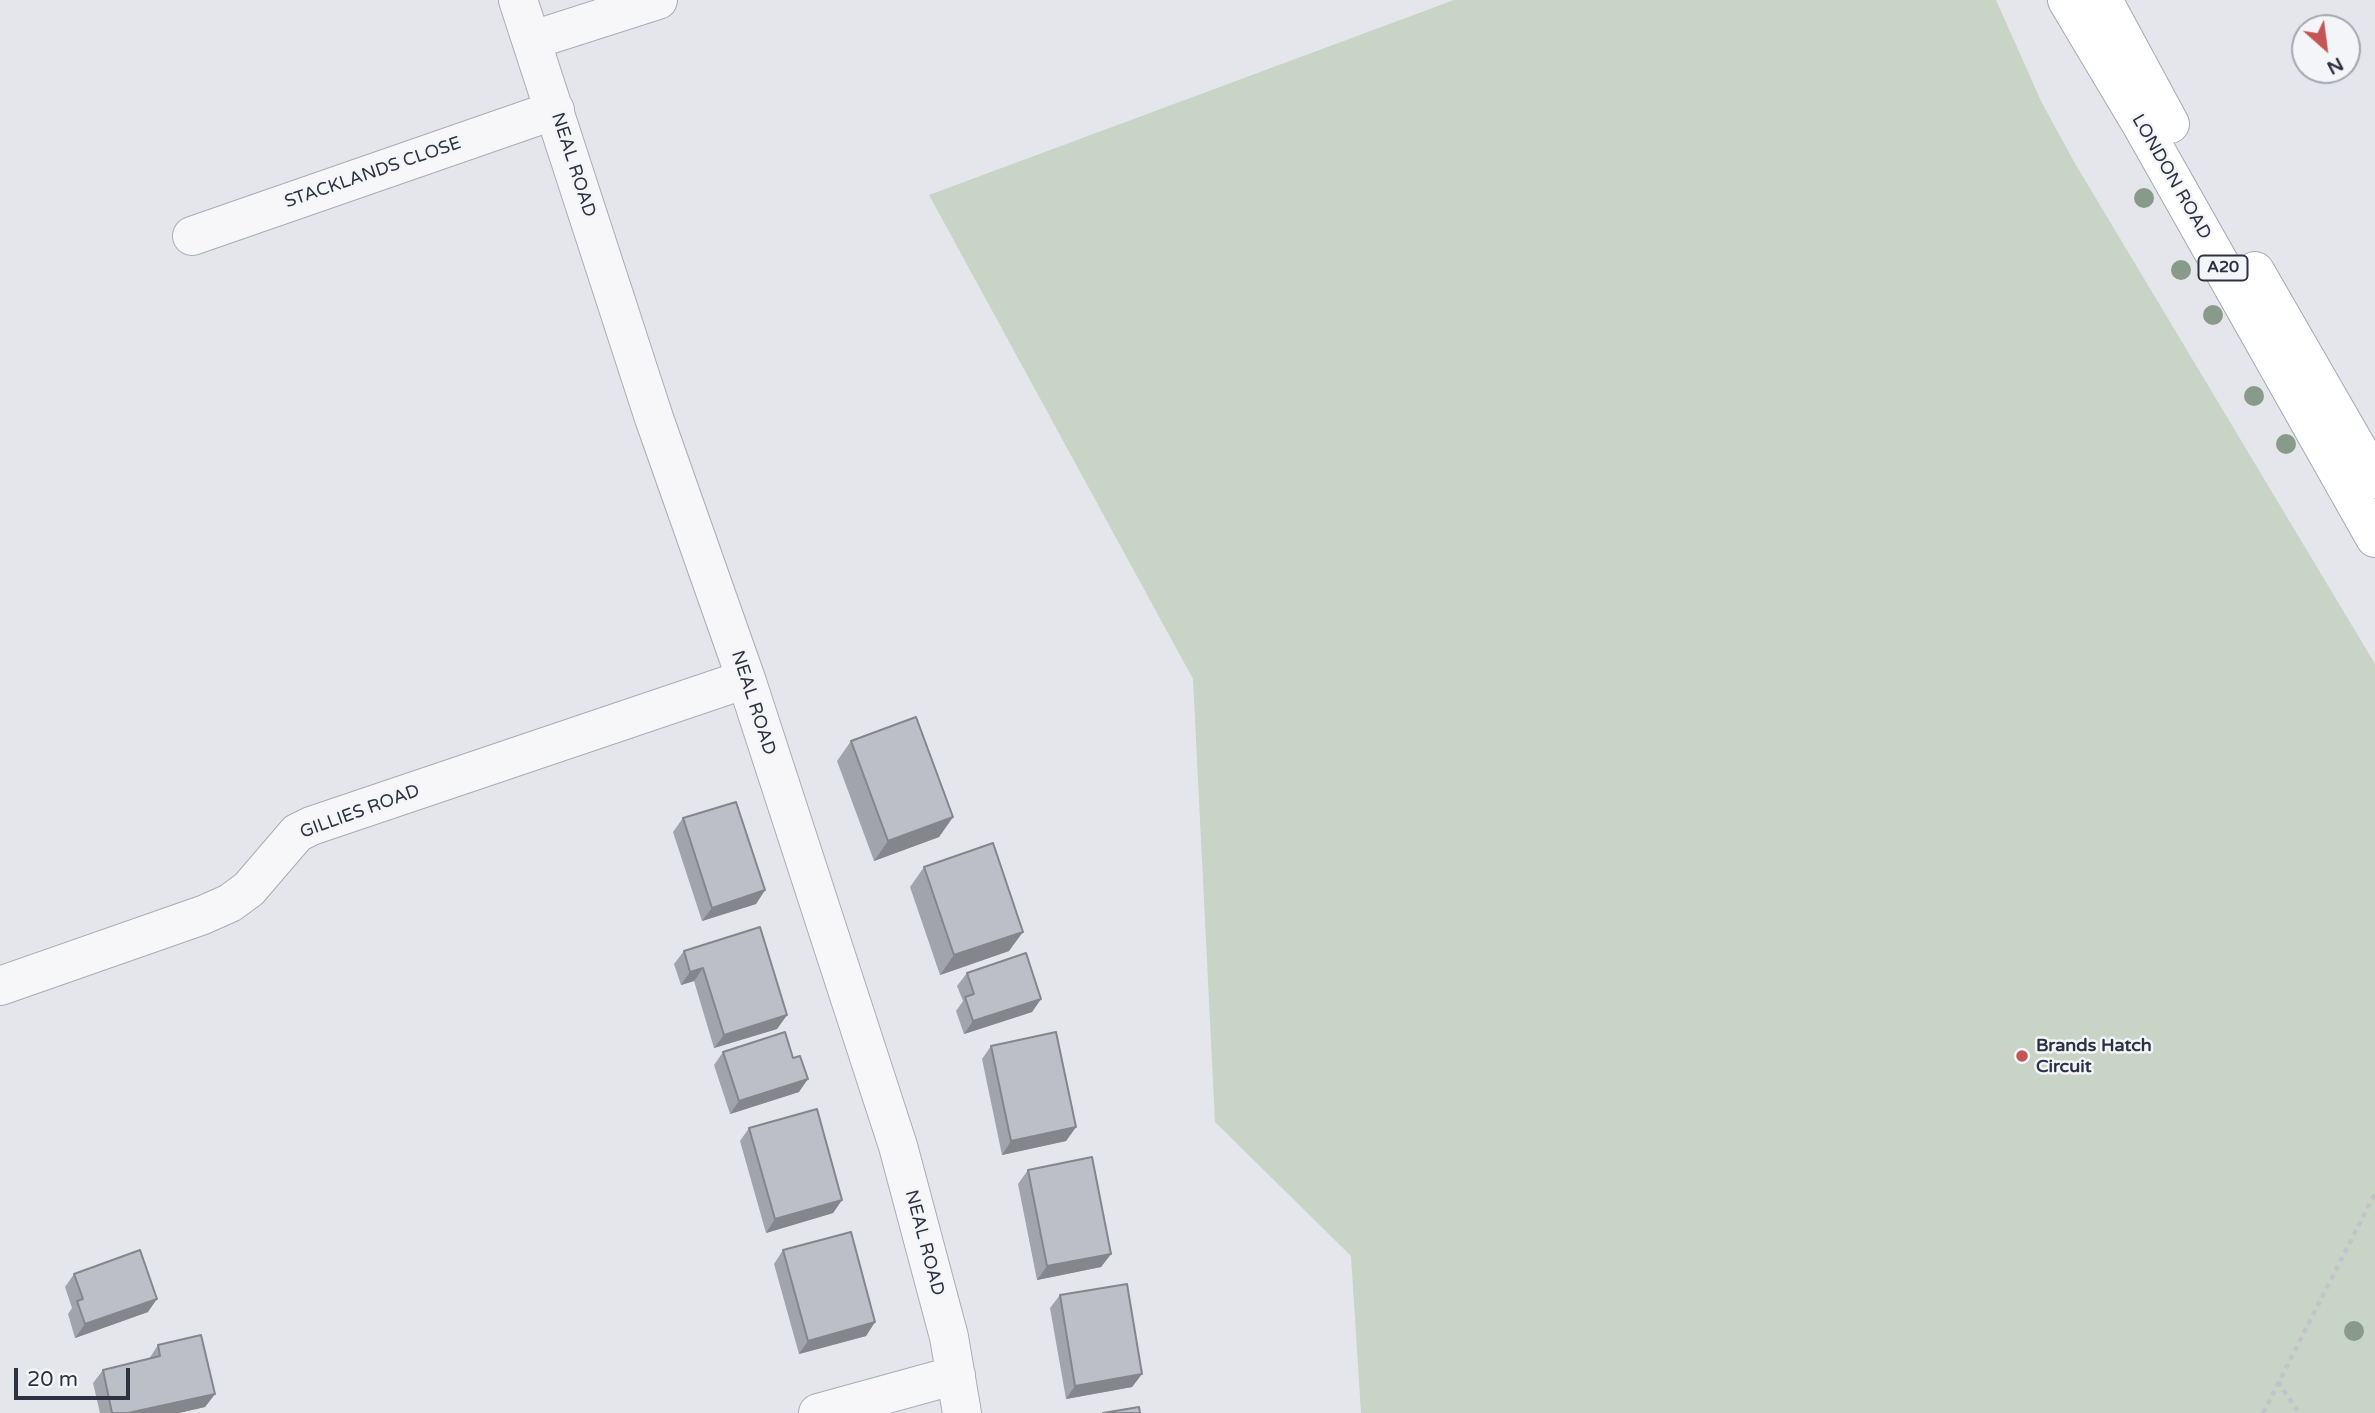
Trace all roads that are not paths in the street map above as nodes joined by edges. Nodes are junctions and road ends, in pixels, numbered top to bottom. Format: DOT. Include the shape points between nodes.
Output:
graph roads {
  1 [pos="518,0"];
  2 [pos="658,0"];
  3 [pos="2067,0"];
  4 [pos="2103,0"];
  5 [pos="533,40"];
  6 [pos="555,110"];
  7 [pos="192,236"];
  8 [pos="2375,479"];
  9 [pos="2375,538"];
  10 [pos="746,680"];
  11 [pos="0,986"];
  12 [pos="956,1375"];
  13 [pos="818,1413"];
  14 [pos="962,1413"];
  1 -- 5 [label="street, NEAL ROAD"];
  2 -- 5 [label="street"];
  3 -- 9 [label="main road, LONDON ROAD / A20"];
  4 -- 8 [label="main road, LONDON ROAD / A20"];
  5 -- 6 [label="street, NEAL ROAD"];
  6 -- 7 [label="street, STACKLANDS CLOSE"];
  6 -- 10 [label="street, NEAL ROAD" via="654,418"];
  10 -- 11 [label="street, GILLIES ROAD" via="312,826 297,833 249,890 230,903"];
  10 -- 12 [label="street, NEAL ROAD" via="898,1146"];
  12 -- 13 [label="street"];
  12 -- 14 [label="street, NEAL ROAD"];
}
